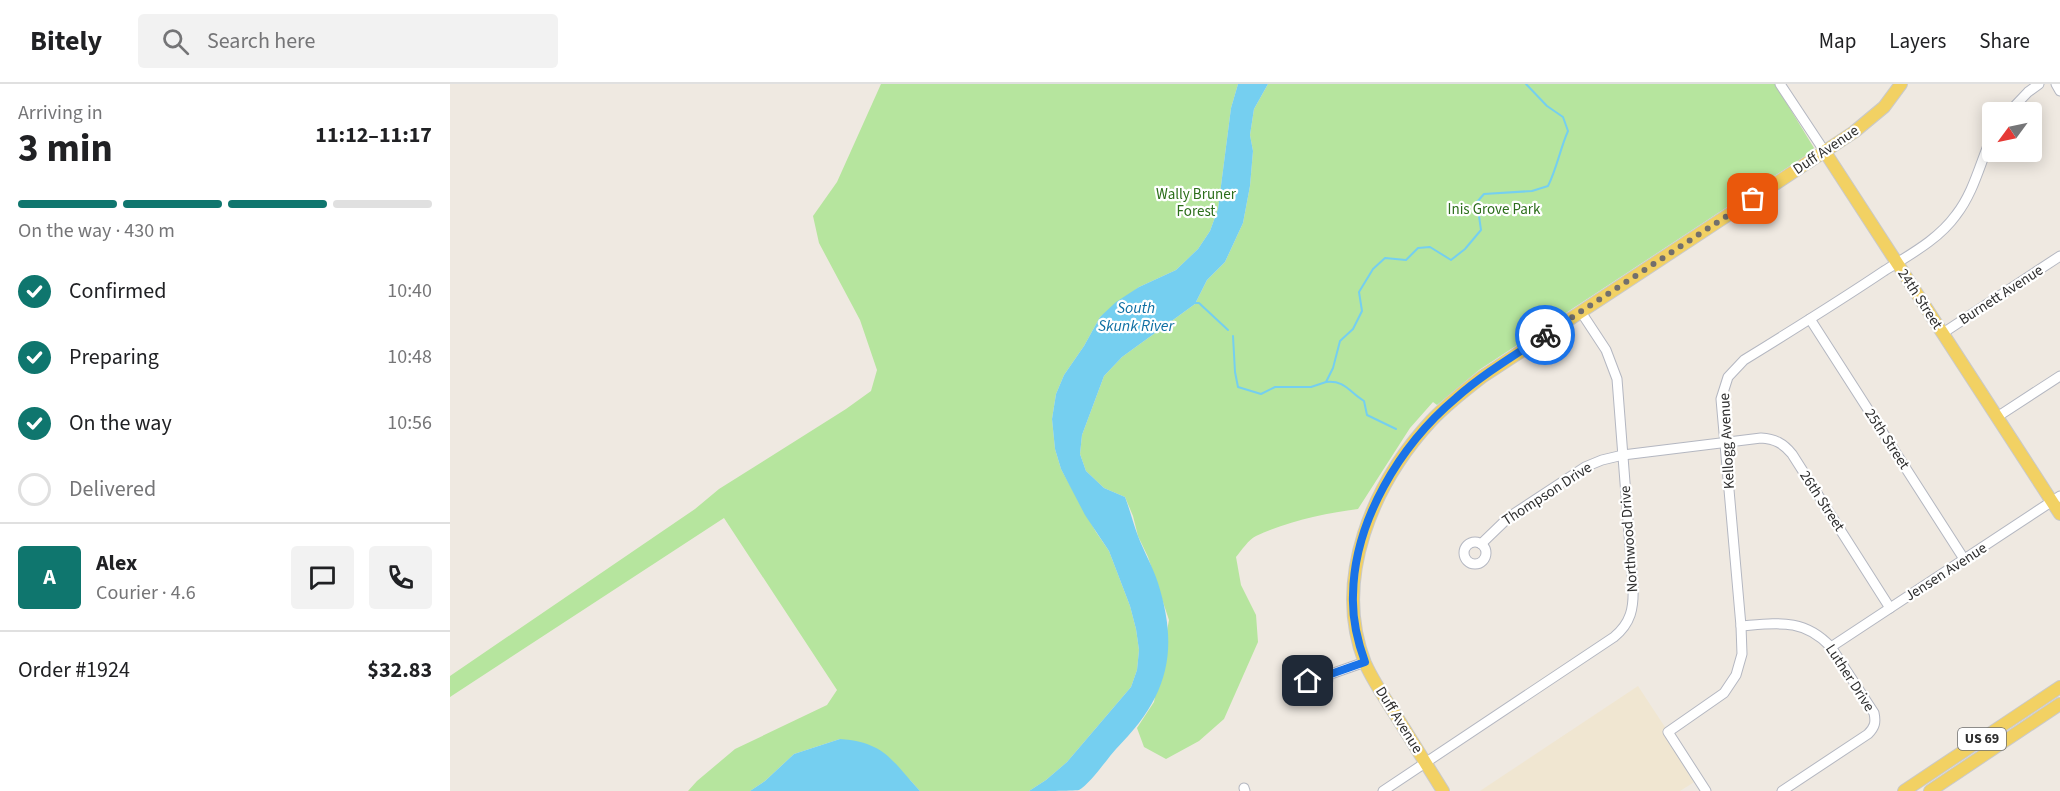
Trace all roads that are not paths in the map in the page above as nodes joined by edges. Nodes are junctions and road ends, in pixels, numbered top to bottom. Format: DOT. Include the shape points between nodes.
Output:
graph roads {
  1 [pos="1780,84"];
  2 [pos="1901,84"];
  3 [pos="2039,84"];
  4 [pos="2056,84"];
  5 [pos="2060,91"];
  6 [pos="2018,102"];
  7 [pos="1824,152"];
  8 [pos="1983,162"];
  9 [pos="2060,256"];
  10 [pos="1897,263"];
  11 [pos="1581,312"];
  12 [pos="1810,319"];
  13 [pos="1942,333"];
  14 [pos="2060,376"];
  15 [pos="1996,417"];
  16 [pos="1726,443"];
  17 [pos="1623,455"];
  18 [pos="2056,499"];
  19 [pos="2060,514"];
  20 [pos="1481,543"];
  21 [pos="1965,559"];
  22 [pos="1890,608"];
  23 [pos="1741,626"];
  24 [pos="1831,647"];
  25 [pos="1365,662"];
  26 [pos="1328,675"];
  27 [pos="2060,687"];
  28 [pos="2060,704"];
  29 [pos="1426,763"];
  30 [pos="1383,791"];
  31 [pos="1443,791"];
  32 [pos="1706,791"];
  33 [pos="1782,791"];
  34 [pos="1904,791"];
  35 [pos="1930,791"];
  1 -- 7 [label="street, 24th Street"];
  2 -- 7 [label="main road, Duff Avenue" via="1884,107"];
  3 -- 6 [label="street"];
  4 -- 5 [label="street"];
  7 -- 10 [label="main road, 24th Street"];
  7 -- 11 [label="main road, Duff Avenue"];
  8 -- 10 [label="street, Kellogg Avenue" via="1957,215 1931,240"];
  9 -- 13 [label="street, Burnett Avenue"];
  10 -- 12 [label="street, Kellogg Avenue"];
  10 -- 13 [label="main road, 24th Street"];
  11 -- 17 [label="street, Northwood Drive" via="1606,350 1617,379"];
  11 -- 25 [label="main road, Duff Avenue" via="1455,398 1431,422 1390,477 1360,547 1353,579 1354,621"];
  12 -- 16 [label="street, Kellogg Avenue" via="1744,360 1728,377 1722,399"];
  12 -- 21 [label="street, 25th Street"];
  13 -- 15 [label="main road, 24th Street"];
  14 -- 15 [label="street"];
  15 -- 18 [label="main road, 24th Street"];
  16 -- 17 [label="street, Thompson Drive"];
  16 -- 22 [label="street, 26th Street" via="1761,438 1785,446"];
  16 -- 23 [label="street, Kellogg Avenue"];
  17 -- 20 [label="street, Thompson Drive" via="1585,467 1509,517"];
  17 -- 29 [label="street, Northwood Drive" via="1633,593 1628,623 1614,637"];
  18 -- 19 [label="main road, 24th Street"];
  18 -- 21 [label="street, Jensen Avenue"];
  21 -- 22 [label="street, Jensen Avenue"];
  22 -- 24 [label="street, Jensen Avenue"];
  23 -- 24 [label="street, Luther Drive" via="1800,626"];
  23 -- 32 [label="street, Kellogg Avenue" via="1740,665 1731,685 1716,700 1668,732"];
  24 -- 33 [label="street, Luther Drive" via="1874,713 1874,728"];
  25 -- 26 [label="street"];
  25 -- 29 [label="main road, Duff Avenue"];
  27 -- 34 [label="main road, US 69"];
  28 -- 35 [label="main road, US 69"];
  29 -- 30 [label="street, Northwood Drive"];
  29 -- 31 [label="main road, Duff Avenue"];
}
